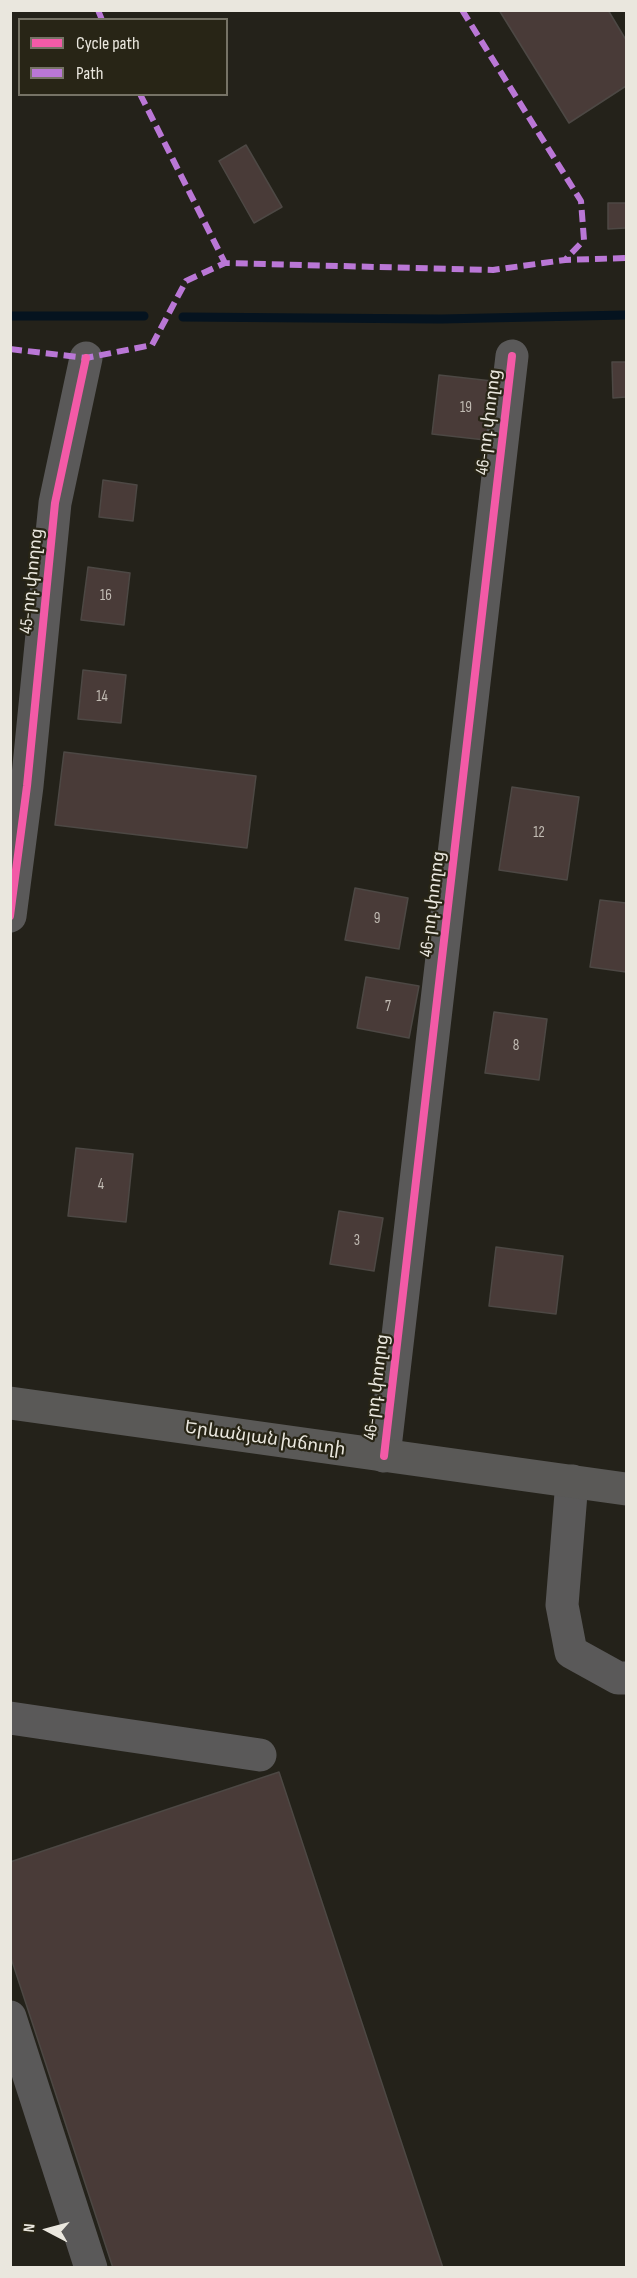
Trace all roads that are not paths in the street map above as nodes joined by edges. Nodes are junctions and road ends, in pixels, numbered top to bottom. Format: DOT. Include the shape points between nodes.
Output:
graph roads {
  1 [pos="512,356"];
  2 [pos="86,358"];
  3 [pos="10,916"];
  4 [pos="10,1403"];
  5 [pos="384,1456"];
  6 [pos="572,1481"];
  7 [pos="627,1489"];
  8 [pos="627,1678"];
  9 [pos="10,1718"];
  10 [pos="260,1755"];
  11 [pos="10,2017"];
  12 [pos="91,2268"];
  1 -- 5 [label="street, 46-րդ փողոց"];
  2 -- 3 [label="street, 45-րդ փողոց" via="55,503"];
  4 -- 5 [label="main road, Երևանյան խճուղի"];
  5 -- 6 [label="main road, Երևանյան խճուղի"];
  6 -- 7 [label="main road, Երևանյան խճուղի"];
  6 -- 8 [label="street" via="562,1605 571,1652 618,1678"];
  9 -- 10 [label="street"];
  11 -- 12 [label="street"];
}
